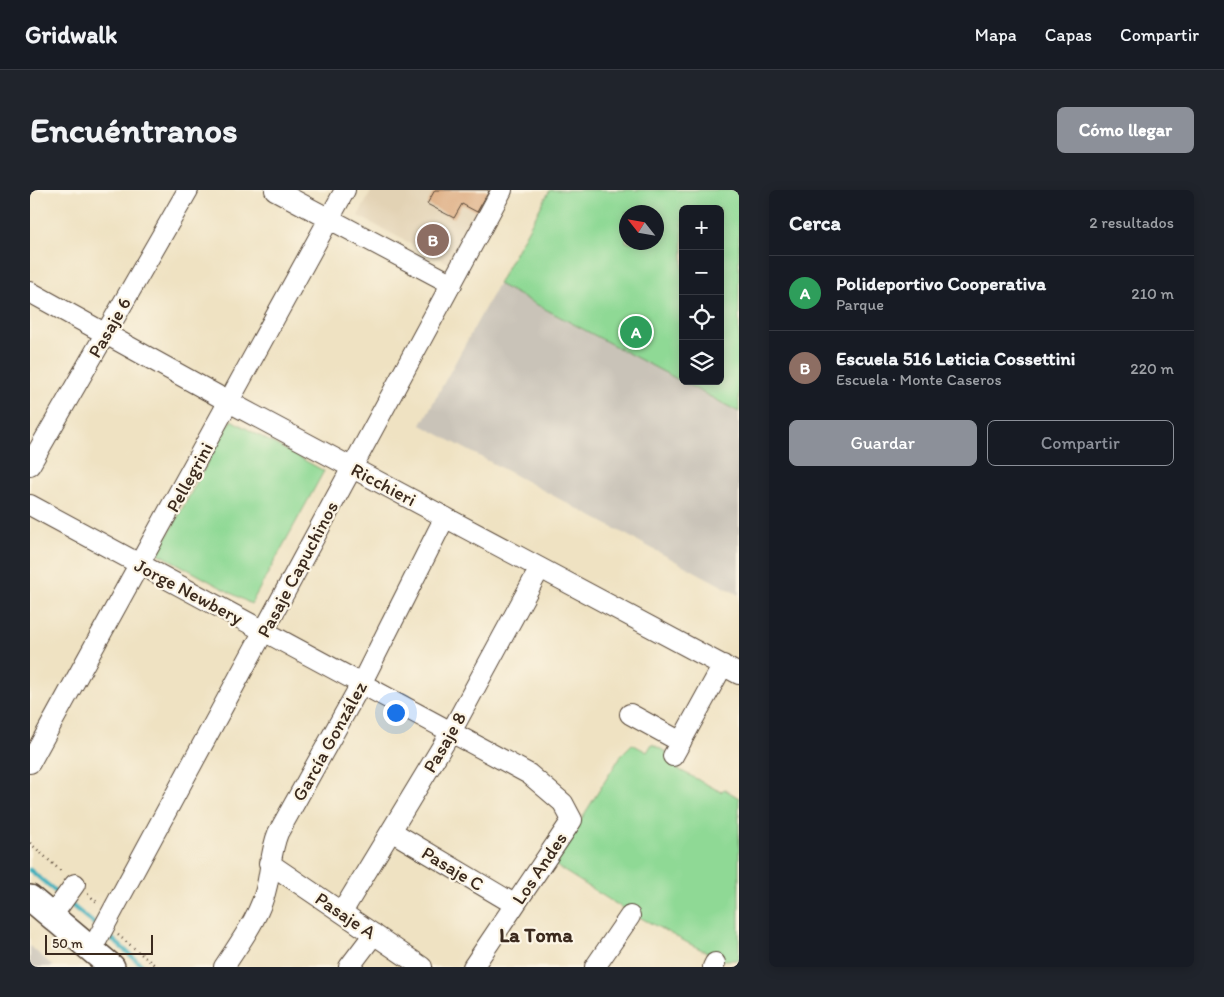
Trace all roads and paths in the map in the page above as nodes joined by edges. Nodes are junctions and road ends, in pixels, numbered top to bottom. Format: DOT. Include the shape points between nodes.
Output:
graph roads {
  1 [pos="188,190"];
  2 [pos="275,190"];
  3 [pos="345,190"];
  4 [pos="502,190"];
  5 [pos="329,218"];
  6 [pos="452,284"];
  7 [pos="30,292"];
  8 [pos="106,334"];
  9 [pos="230,402"];
  10 [pos="30,465"];
  11 [pos="352,468"];
  12 [pos="30,506"];
  13 [pos="446,517"];
  14 [pos="141,565"];
  15 [pos="540,568"];
  16 [pos="263,631"];
  17 [pos="731,670"];
  18 [pos="361,684"];
  19 [pos="630,714"];
  20 [pos="451,732"];
  21 [pos="30,764"];
  22 [pos="572,820"];
  23 [pos="391,832"];
  24 [pos="269,863"];
  25 [pos="30,898"];
  26 [pos="514,904"];
  27 [pos="342,912"];
  28 [pos="111,914"];
  29 [pos="630,916"];
  30 [pos="374,934"];
  31 [pos="92,949"];
  32 [pos="112,967"];
  33 [pos="157,967"];
  34 [pos="224,967"];
  35 [pos="349,967"];
  36 [pos="422,967"];
  37 [pos="473,967"];
  38 [pos="595,967"];
  1 -- 8 [label="street, Pasaje 6"];
  2 -- 5 [label="street"];
  3 -- 5 [label="street, Pellegrini"];
  4 -- 6 [label="street, Pasaje Capuchinos"];
  5 -- 6 [label="street"];
  5 -- 9 [label="street, Pellegrini"];
  6 -- 11 [label="street, Pasaje Capuchinos"];
  7 -- 8 [label="street, Ricchieri"];
  8 -- 9 [label="street, Ricchieri"];
  8 -- 10 [label="street, Pasaje 6"];
  9 -- 11 [label="street, Ricchieri"];
  9 -- 14 [label="street, Pellegrini"];
  11 -- 13 [label="street, Ricchieri"];
  11 -- 16 [label="street, Pasaje Capuchinos"];
  12 -- 14 [label="street, Jorge Newbery"];
  13 -- 15 [label="street, Ricchieri"];
  13 -- 18 [label="street, García González"];
  14 -- 16 [label="street, Jorge Newbery"];
  14 -- 21 [label="street, Pellegrini"];
  15 -- 17 [label="street, Ricchieri"];
  15 -- 20 [label="street, Pasaje 8"];
  16 -- 18 [label="street, Jorge Newbery"];
  16 -- 28 [label="street, Pasaje Capuchinos"];
  17 -- 19 [label="street" via="677,749"];
  18 -- 20 [label="street, Jorge Newbery"];
  18 -- 24 [label="street, García González" via="278,832"];
  20 -- 22 [label="street, Jorge Newbery" via="529,774 563,803"];
  20 -- 23 [label="street, Pasaje 8"];
  22 -- 26 [label="street, Los Andes"];
  23 -- 26 [label="street, Pasaje C"];
  23 -- 27 [label="street, Pasaje 8"];
  24 -- 27 [label="street, Pasaje A"];
  24 -- 34 [label="street, García González" via="267,886 258,909"];
  25 -- 31 [label="main road" via="64,899"];
  26 -- 37 [label="street, Los Andes"];
  27 -- 30 [label="street, Pasaje A"];
  28 -- 31 [label="street, Pasaje Capuchinos"];
  28 -- 33 [label="path" via="117,934"];
  29 -- 38 [label="street"];
  30 -- 35 [label="street"];
  30 -- 36 [label="street, Pasaje A"];
  31 -- 32 [label="main road"];
}
